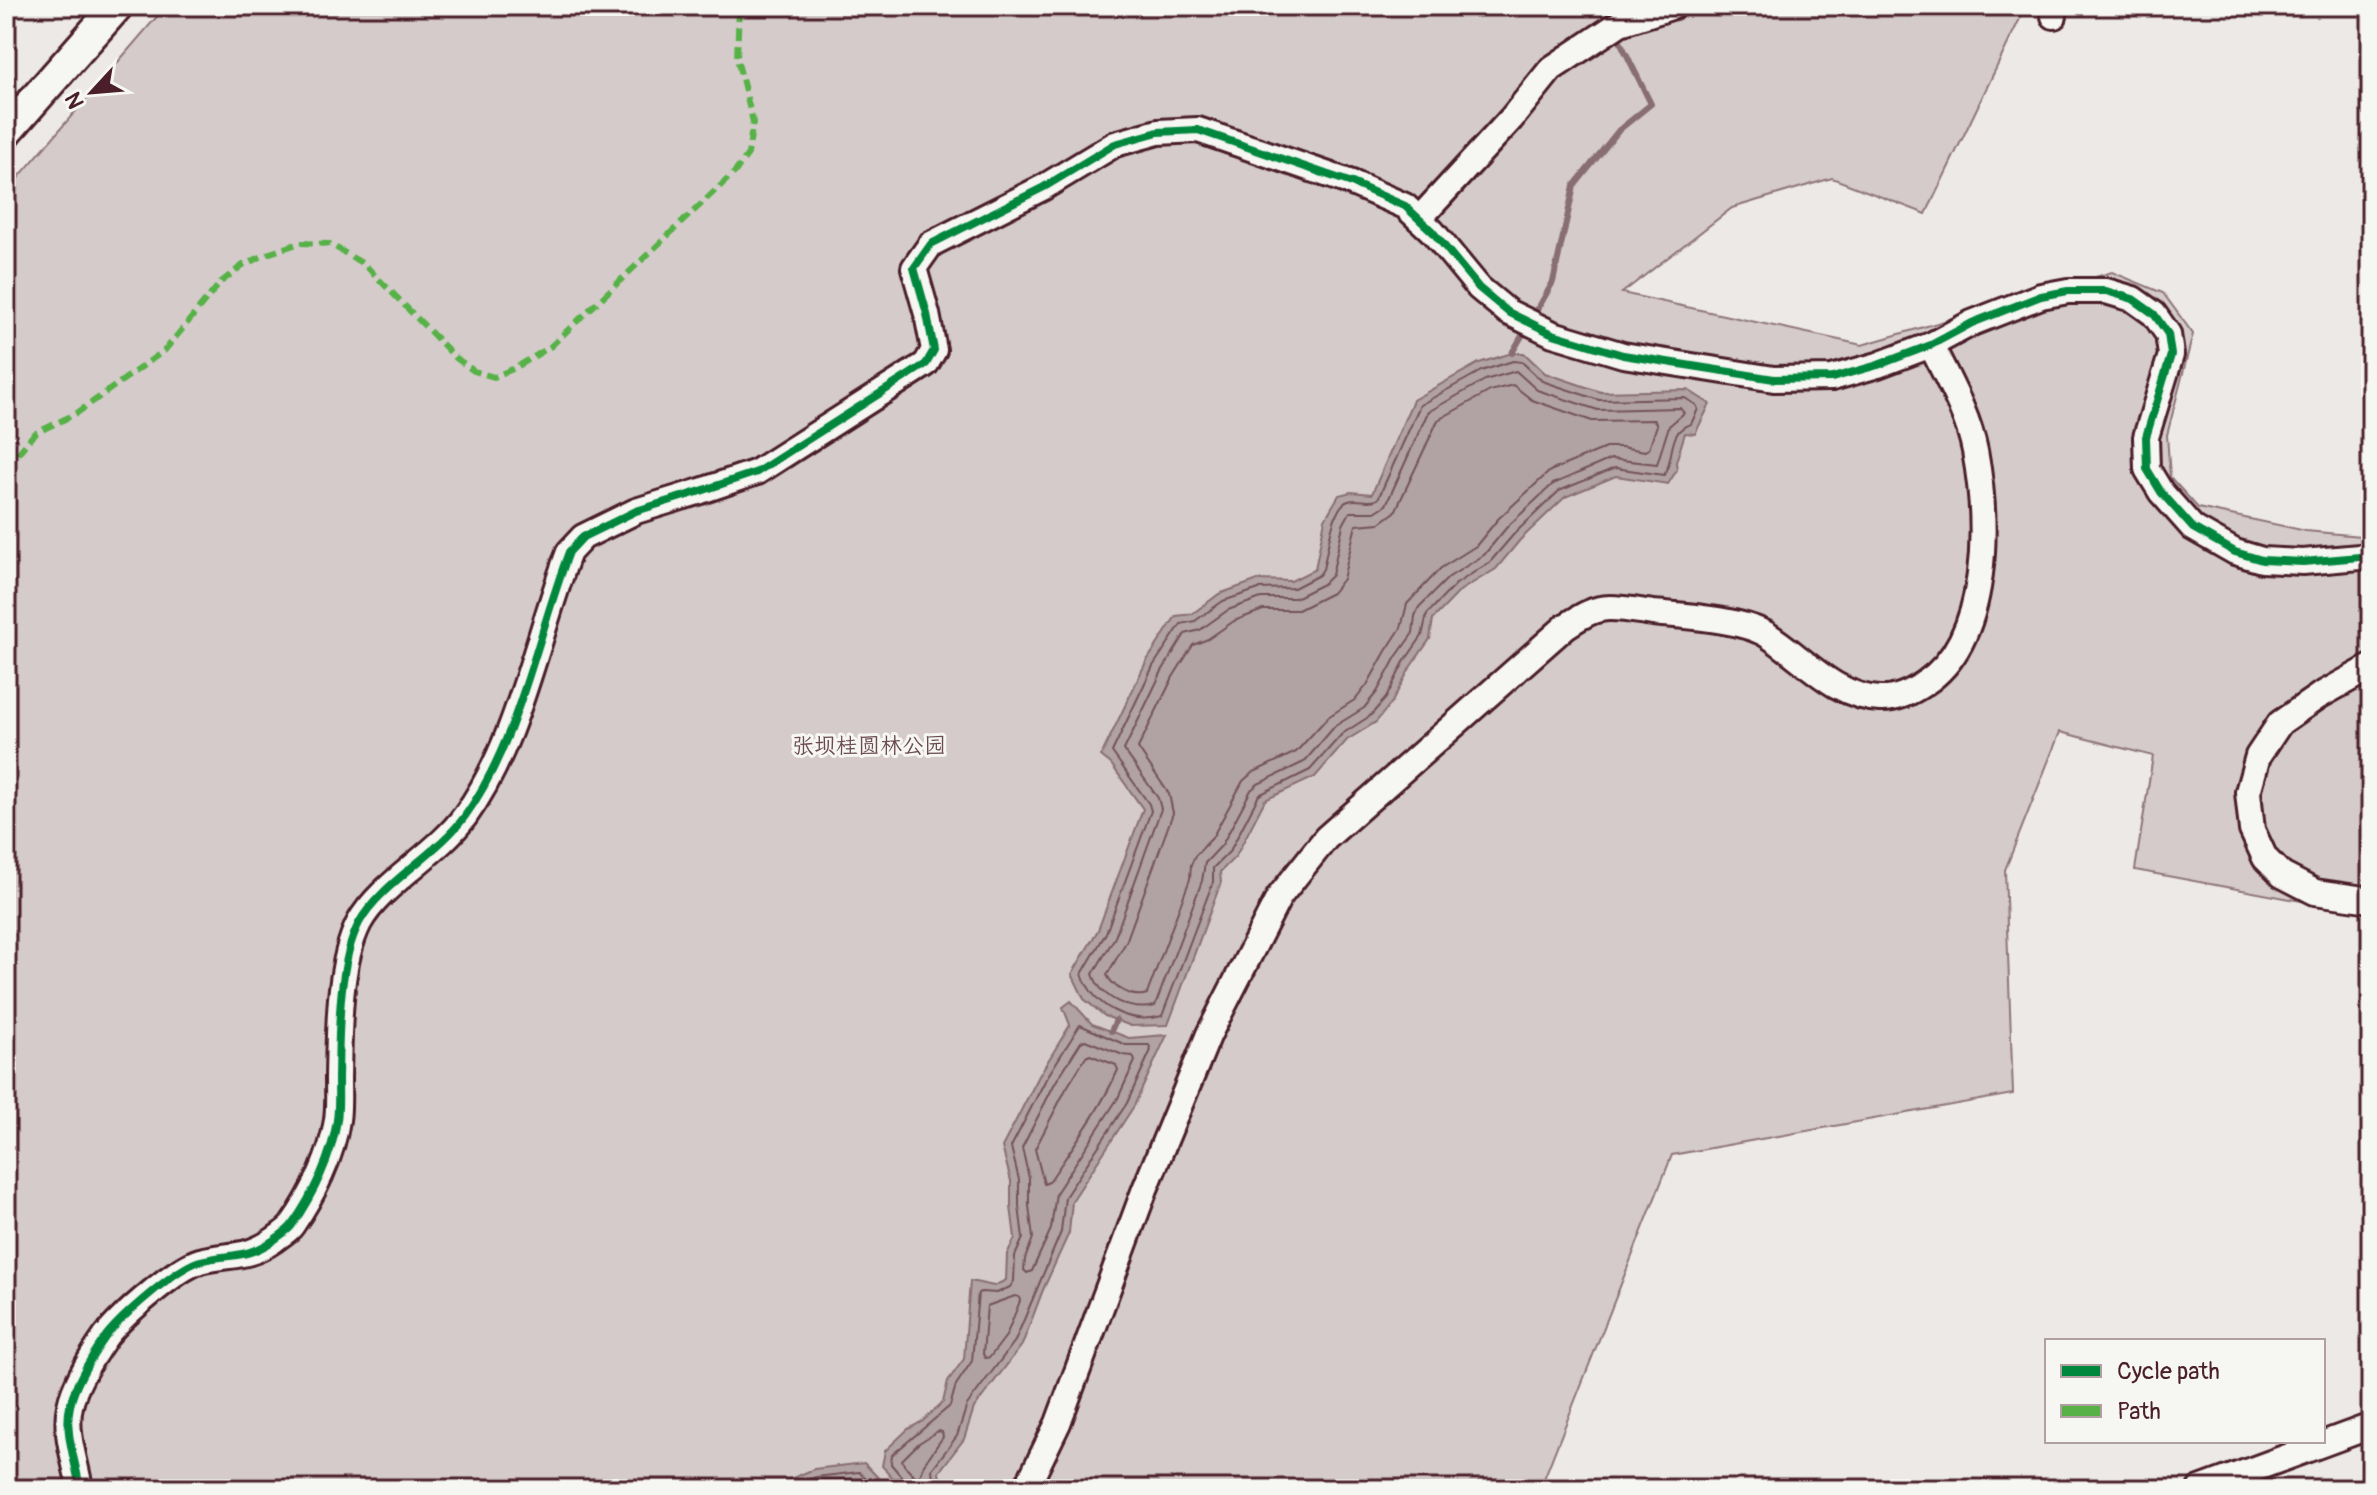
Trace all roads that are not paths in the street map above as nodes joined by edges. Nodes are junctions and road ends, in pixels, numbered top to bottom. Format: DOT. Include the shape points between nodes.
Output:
graph roads {
  1 [pos="95,6"];
  2 [pos="117,6"];
  3 [pos="1674,6"];
  4 [pos="6,107"];
  5 [pos="6,132"];
  6 [pos="1419,219"];
  7 [pos="1931,345"];
  8 [pos="2371,556"];
  9 [pos="2371,667"];
  10 [pos="2371,900"];
  11 [pos="2371,1426"];
  12 [pos="2325,1443"];
  13 [pos="2325,1443"];
  14 [pos="80,1489"];
  15 [pos="1026,1489"];
  16 [pos="2200,1489"];
  1 -- 4 [label="main road"];
  2 -- 5 [label="main road"];
  3 -- 6 [label="street" via="1611,28 1551,69"];
  6 -- 7 [label="street" via="1479,288 1508,312 1553,334 1623,355 1774,379 1832,378"];
  6 -- 14 [label="street" via="1405,206 1352,183 1198,130 1158,132 1115,144 931,244 914,268 934,350 926,364 757,472 636,511 583,537 569,552 507,734 465,817 360,922 349,951 340,1010 338,1120 326,1162 291,1228 242,1256 196,1262 107,1335 81,1376 70,1406 69,1437"];
  7 -- 8 [label="street" via="2041,296 2106,291 2133,299 2154,314 2168,334 2171,355 2146,437 2147,469 2193,528 2235,552 2262,560"];
  7 -- 15 [label="street" via="1974,448 1981,496 1981,566 1968,627 1955,655 1911,693 1883,699 1855,696 1762,632 1737,624 1608,608 1586,613 1566,626 1406,766 1326,838 1299,870 1250,952 1209,1034 1058,1423"];
  9 -- 10 [label="street" via="2280,723 2258,756 2248,792 2252,830 2265,858 2282,875 2315,892"];
  11 -- 12 [label="street"];
  13 -- 16 [label="street"];
}
